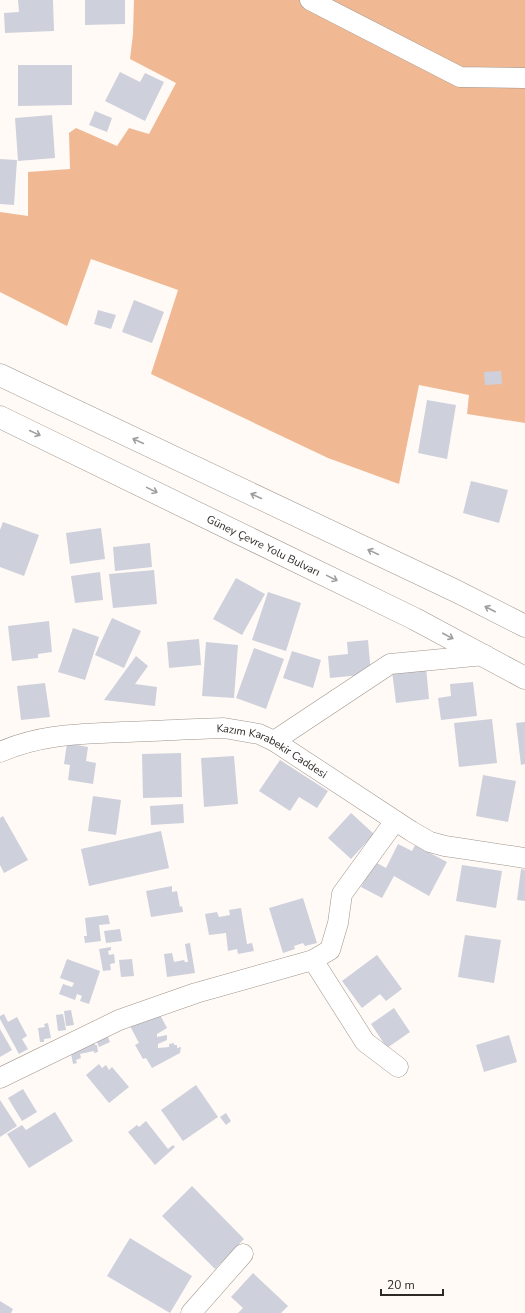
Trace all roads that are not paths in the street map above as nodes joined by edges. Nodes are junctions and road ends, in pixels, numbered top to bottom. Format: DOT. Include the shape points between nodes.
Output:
graph roads {
  1 [pos="310,0"];
  2 [pos="525,78"];
  3 [pos="0,375"];
  4 [pos="0,417"];
  5 [pos="525,626"];
  6 [pos="485,656"];
  7 [pos="525,678"];
  8 [pos="274,741"];
  9 [pos="0,752"];
  10 [pos="395,821"];
  11 [pos="525,858"];
  12 [pos="312,960"];
  13 [pos="398,1067"];
  14 [pos="0,1078"];
  15 [pos="243,1254"];
  16 [pos="191,1313"];
  1 -- 2 [label="street" via="460,77"];
  5 -- 3 [label="highway, one-way"];
  4 -- 6 [label="highway, Güney Çevre Yolu Bulvarı, one-way" via="415,619"];
  6 -- 7 [label="highway, Güney Çevre Yolu Bulvarı"];
  6 -- 8 [label="street" via="390,664"];
  8 -- 9 [label="street, Kazım Karabekir Caddesi" via="246,731 216,728 66,734 10,747"];
  8 -- 10 [label="street, Kazım Karabekir Caddesi"];
  10 -- 11 [label="street, Kazım Karabekir Caddesi" via="430,842"];
  10 -- 12 [label="street" via="342,894 338,923 330,950"];
  12 -- 13 [label="street" via="365,1042"];
  12 -- 14 [label="street" via="196,993 119,1020"];
  15 -- 16 [label="street"];
}
